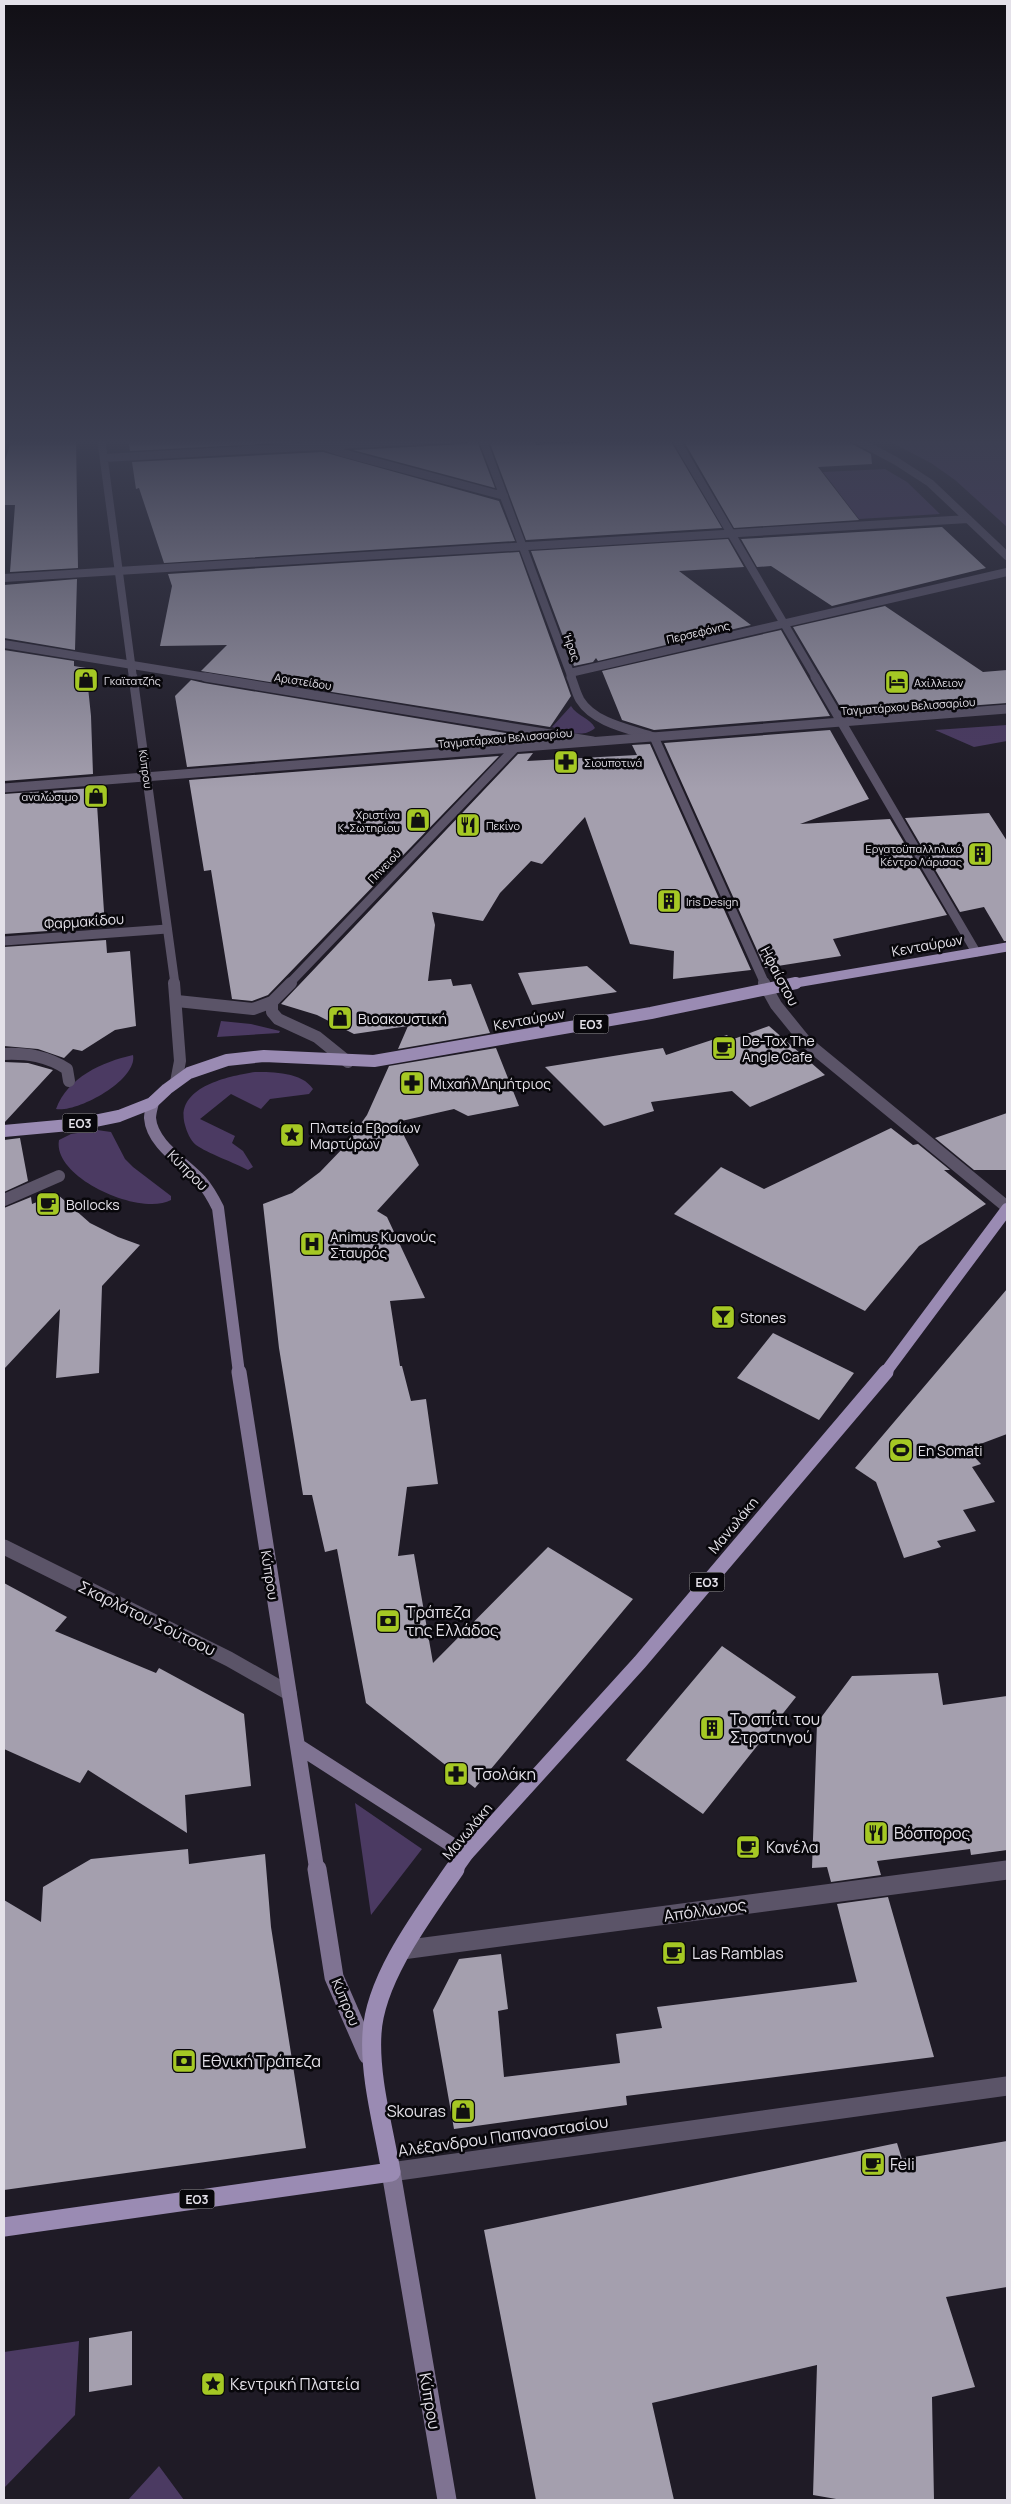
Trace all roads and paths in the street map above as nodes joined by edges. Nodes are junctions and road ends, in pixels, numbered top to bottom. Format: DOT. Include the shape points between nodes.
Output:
graph roads {
  1 [pos="116,555"];
  2 [pos="379,555"];
  3 [pos="525,555"];
  4 [pos="743,555"];
  5 [pos="118,571"];
  6 [pos="1007,572"];
  7 [pos="4,578"];
  8 [pos="783,624"];
  9 [pos="4,644"];
  10 [pos="132,664"];
  11 [pos="570,673"];
  12 [pos="1007,710"];
  13 [pos="841,722"];
  14 [pos="654,737"];
  15 [pos="598,741"];
  16 [pos="515,748"];
  17 [pos="147,778"];
  18 [pos="4,788"];
  19 [pos="167,929"];
  20 [pos="4,941"];
  21 [pos="1007,947"];
  22 [pos="976,952"];
  23 [pos="767,989"];
  24 [pos="177,1001"];
  25 [pos="272,1002"];
  26 [pos="4,1054"];
  27 [pos="348,1062"];
  28 [pos="69,1081"];
  29 [pos="176,1082"];
  30 [pos="153,1102"];
  31 [pos="4,1131"];
  32 [pos="59,1176"];
  33 [pos="4,1200"];
  34 [pos="1007,1208"];
  35 [pos="4,1547"];
  36 [pos="289,1693"];
  37 [pos="298,1746"];
  38 [pos="466,1854"];
  39 [pos="1007,1870"];
  40 [pos="402,1950"];
  41 [pos="372,2064"];
  42 [pos="1007,2086"];
  43 [pos="391,2172"];
  44 [pos="4,2226"];
  45 [pos="447,2500"];
  1 -- 5 [label="street, Κύπρου"];
  2 -- 5 [label="street"];
  3 -- 11 [label="street, Ήρας"];
  4 -- 8 [label="street"];
  5 -- 7 [label="street"];
  5 -- 10 [label="street, Κύπρου"];
  6 -- 8 [label="street, Περσεφόνης"];
  8 -- 11 [label="street, Περσεφόνης"];
  8 -- 13 [label="street"];
  9 -- 10 [label="street, Αριστείδου"];
  10 -- 15 [label="street, Αριστείδου"];
  10 -- 17 [label="street, Κύπρου"];
  11 -- 14 [label="street, Ήρας" via="588,712"];
  12 -- 13 [label="street, Ταγματάρχου Βελισσαρίου"];
  13 -- 14 [label="street, Ταγματάρχου Βελισσαρίου"];
  13 -- 22 [label="street"];
  14 -- 15 [label="street, Ταγματάρχου Βελισσαρίου"];
  14 -- 23 [label="street, Ηφαίστου"];
  15 -- 16 [label="street, Ταγματάρχου Βελισσαρίου"];
  16 -- 17 [label="street, Ταγματάρχου Βελισσαρίου"];
  16 -- 25 [label="street, Πηνειού"];
  17 -- 18 [label="street, Ταγματάρχου Βελισσαρίου"];
  17 -- 19 [label="street, Κύπρου"];
  19 -- 20 [label="street, Φαρμακίδου"];
  19 -- 24 [label="street, Κύπρου"];
  21 -- 22 [label="main road, Κενταύρων / ΕΟ3"];
  22 -- 23 [label="main road, Κενταύρων / ΕΟ3"];
  23 -- 27 [label="main road, Κενταύρων / ΕΟ3" via="447,1049"];
  23 -- 34 [label="street, Ηφαίστου" via="806,1042"];
  24 -- 25 [label="street" via="253,1009"];
  24 -- 29 [label="street, Κύπρου" via="180,1061"];
  25 -- 27 [label="street" via="272,1012 278,1019 317,1037"];
  26 -- 28 [label="street" via="36,1055 55,1060 67,1069"];
  27 -- 29 [label="main road, Κενταύρων / ΕΟ3" via="253,1056 210,1065"];
  29 -- 30 [label="main road, Κενταύρων / ΕΟ3"];
  30 -- 31 [label="main road, ΕΟ3" via="84,1123"];
  30 -- 36 [label="main road, Κύπρου" via="150,1120 159,1141 199,1177 218,1208 234,1336"];
  32 -- 33 [label="street"];
  34 -- 38 [label="main road, Μανωλάκη / ΕΟ3" via="890,1368 640,1662"];
  35 -- 36 [label="street, Σκαρλάτου Σούτσου" via="229,1659"];
  36 -- 37 [label="main road, Κύπρου"];
  37 -- 38 [label="main road"];
  37 -- 41 [label="main road, Κύπρου" via="334,1977"];
  38 -- 40 [label="main road, Μανωλάκη / ΕΟ3"];
  39 -- 40 [label="street, Απόλλωνος"];
  40 -- 41 [label="main road, Κύπρου / ΕΟ3" via="377,2002"];
  41 -- 43 [label="main road, Κύπρου / ΕΟ3"];
  42 -- 43 [label="street, Αλέξανδρου Παπαναστασίου"];
  43 -- 44 [label="main road, Αλέξανδρου Παπαναστασίου / ΕΟ3"];
  43 -- 45 [label="main road, Κύπρου"];
}
